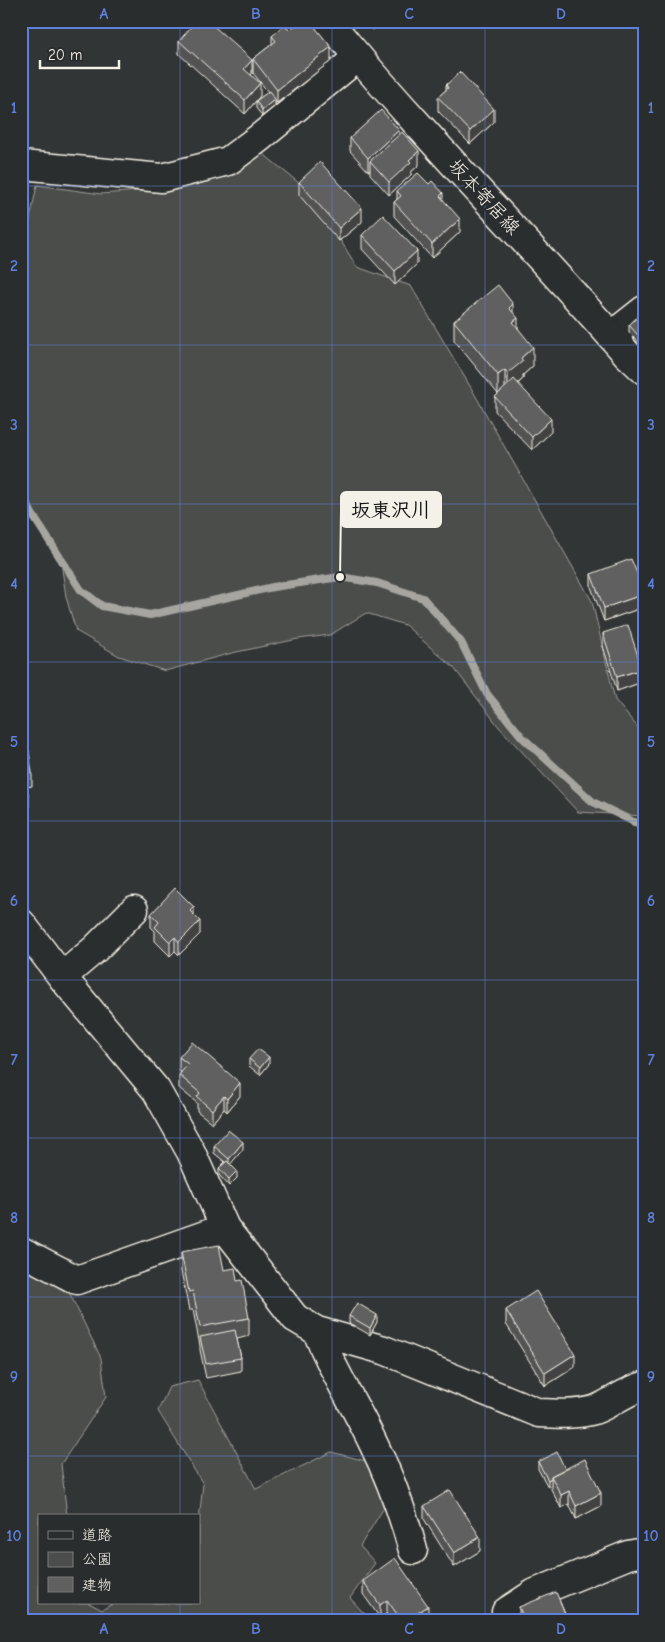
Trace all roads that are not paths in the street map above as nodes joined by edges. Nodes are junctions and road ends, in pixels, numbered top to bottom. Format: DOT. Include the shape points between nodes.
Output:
graph roads {
  1 [pos="328,21"];
  2 [pos="358,57"];
  3 [pos="21,165"];
  4 [pos="644,310"];
  5 [pos="611,336"];
  6 [pos="644,370"];
  7 [pos="134,910"];
  8 [pos="21,924"];
  9 [pos="62,977"];
  10 [pos="225,1228"];
  11 [pos="21,1251"];
  12 [pos="317,1330"];
  13 [pos="644,1386"];
  14 [pos="414,1550"];
  15 [pos="644,1552"];
  16 [pos="506,1612"];
  1 -- 2 [label="street, 坂本寄居線"];
  2 -- 3 [label="street" via="228,160 162,178"];
  2 -- 5 [label="street, 坂本寄居線"];
  4 -- 5 [label="street"];
  5 -- 6 [label="street, 坂本寄居線"];
  7 -- 9 [label="street"];
  8 -- 9 [label="street"];
  9 -- 10 [label="street" via="156,1090 191,1152"];
  10 -- 11 [label="street" via="77,1280"];
  10 -- 12 [label="street" via="295,1318"];
  12 -- 13 [label="street" via="384,1350 539,1412 564,1414 594,1410 631,1389"];
  12 -- 14 [label="street" via="325,1353 374,1444"];
  15 -- 16 [label="street" via="628,1555 535,1593"];
}
